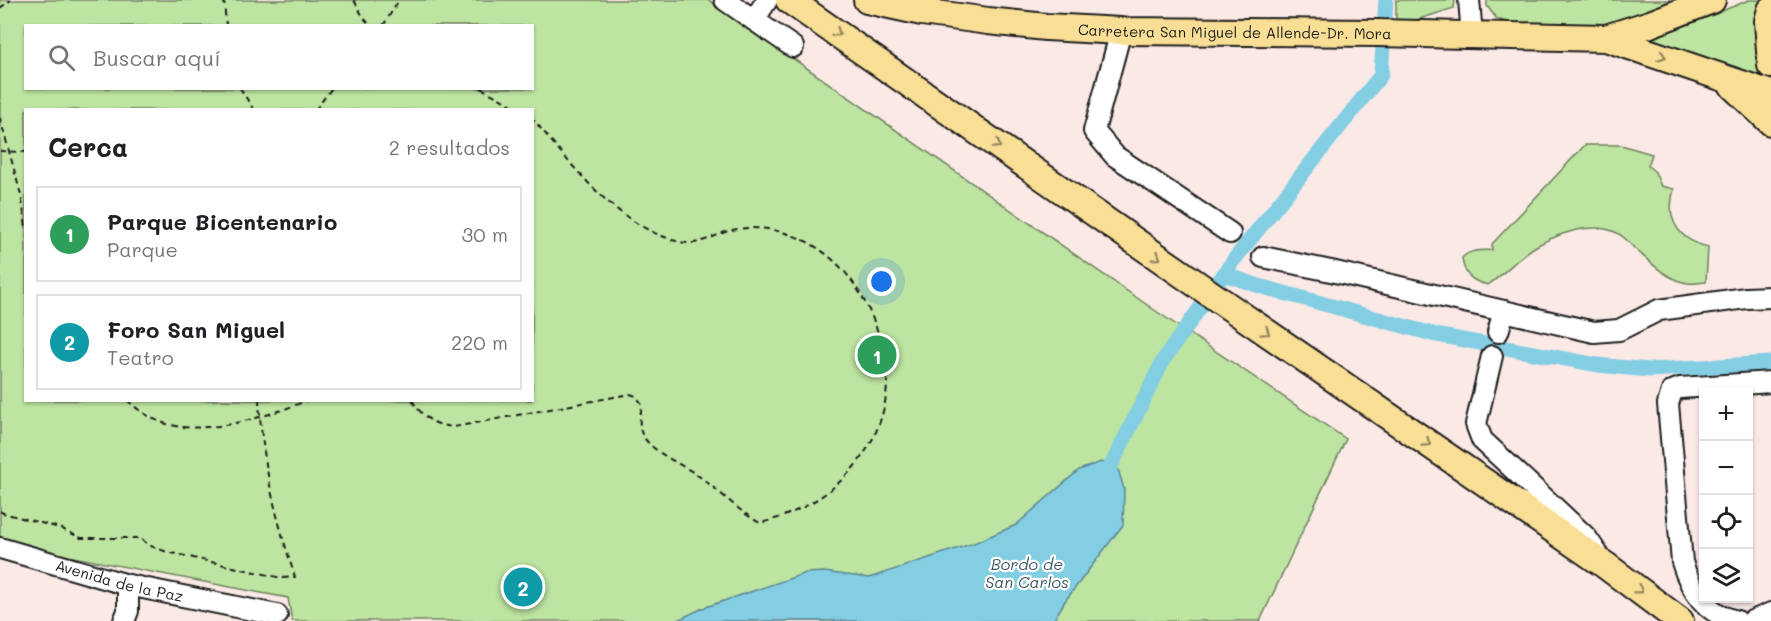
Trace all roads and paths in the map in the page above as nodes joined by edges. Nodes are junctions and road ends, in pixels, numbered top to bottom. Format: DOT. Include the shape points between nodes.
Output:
graph roads {
  1 [pos="10,0"];
  2 [pos="224,0"];
  3 [pos="354,0"];
  4 [pos="399,0"];
  5 [pos="725,0"];
  6 [pos="767,0"];
  7 [pos="789,0"];
  8 [pos="867,0"];
  9 [pos="1468,0"];
  10 [pos="1712,0"];
  11 [pos="0,8"];
  12 [pos="1771,10"];
  13 [pos="754,20"];
  14 [pos="226,24"];
  15 [pos="369,24"];
  16 [pos="384,24"];
  17 [pos="1120,31"];
  18 [pos="1472,35"];
  19 [pos="1606,38"];
  20 [pos="793,47"];
  21 [pos="1771,65"];
  22 [pos="1723,78"];
  23 [pos="241,90"];
  24 [pos="330,90"];
  25 [pos="485,90"];
  26 [pos="1771,94"];
  27 [pos="253,108"];
  28 [pos="317,108"];
  29 [pos="516,108"];
  30 [pos="0,118"];
  31 [pos="534,120"];
  32 [pos="1771,122"];
  33 [pos="0,151"];
  34 [pos="9,152"];
  35 [pos="24,152"];
  36 [pos="24,214"];
  37 [pos="1230,232"];
  38 [pos="1263,258"];
  39 [pos="1771,297"];
  40 [pos="1504,311"];
  41 [pos="1498,332"];
  42 [pos="1492,356"];
  43 [pos="1771,382"];
  44 [pos="129,402"];
  45 [pos="260,402"];
  46 [pos="302,402"];
  47 [pos="414,402"];
  48 [pos="260,417"];
  49 [pos="0,511"];
  50 [pos="0,548"];
  51 [pos="1605,565"];
  52 [pos="128,585"];
  53 [pos="1771,613"];
  54 [pos="277,615"];
  55 [pos="124,621"];
  56 [pos="1680,621"];
  57 [pos="1737,621"];
  58 [pos="1752,621"];
  1 -- 11 [label="path"];
  2 -- 14 [label="path"];
  3 -- 15 [label="path"];
  4 -- 16 [label="path"];
  5 -- 13 [label="street"];
  6 -- 13 [label="street"];
  7 -- 51 [label="main road, one-way"];
  8 -- 17 [label="main road, Carretera San Miguel de Allende-Dr. Mora" via="988,21"];
  9 -- 18 [label="street"];
  10 -- 19 [label="main road, Carretera San Miguel de Allende-Dr. Mora"];
  12 -- 21 [label="main road"];
  13 -- 20 [label="street"];
  17 -- 18 [label="main road, Carretera San Miguel de Allende-Dr. Mora"];
  17 -- 37 [label="street" via="1094,131 1115,156"];
  18 -- 19 [label="main road, Carretera San Miguel de Allende-Dr. Mora"];
  19 -- 22 [label="main road, Carretera San Miguel de Allende-Dr. Mora, one-way"];
  22 -- 26 [label="main road, Carretera San Miguel de Allende-Dr. Mora"];
  22 -- 32 [label="main road"];
  23 -- 27 [label="path"];
  24 -- 28 [label="path"];
  25 -- 29 [label="path"];
  30 -- 34 [label="path"];
  31 -- 47 [label="path" via="607,202 645,228 672,240 694,243 734,230 770,229 803,240 829,257 851,278 879,336 887,371 885,403 877,433 849,473 822,497 778,519 760,523 651,446 639,427 642,404 636,396 454,427 427,420"];
  33 -- 34 [label="path"];
  34 -- 35 [label="path"];
  34 -- 36 [label="path"];
  38 -- 40 [label="street"];
  39 -- 40 [label="street" via="1659,310 1619,330 1594,332"];
  40 -- 41 [label="street"];
  42 -- 51 [label="street" via="1476,424 1482,440 1586,537"];
  43 -- 57 [label="street" via="1680,388 1672,391 1668,404 1682,562 1688,582 1704,605"];
  44 -- 48 [label="path" via="156,420 177,426 199,427"];
  45 -- 48 [label="path"];
  46 -- 48 [label="path"];
  48 -- 49 [label="path" via="276,518 295,577 282,578 167,552 139,538 81,538"];
  50 -- 52 [label="street, Avenida de la Paz"];
  51 -- 56 [label="main road, one-way"];
  52 -- 54 [label="street, Avenida de la Paz"];
  52 -- 55 [label="street"];
  53 -- 58 [label="street"];
}
